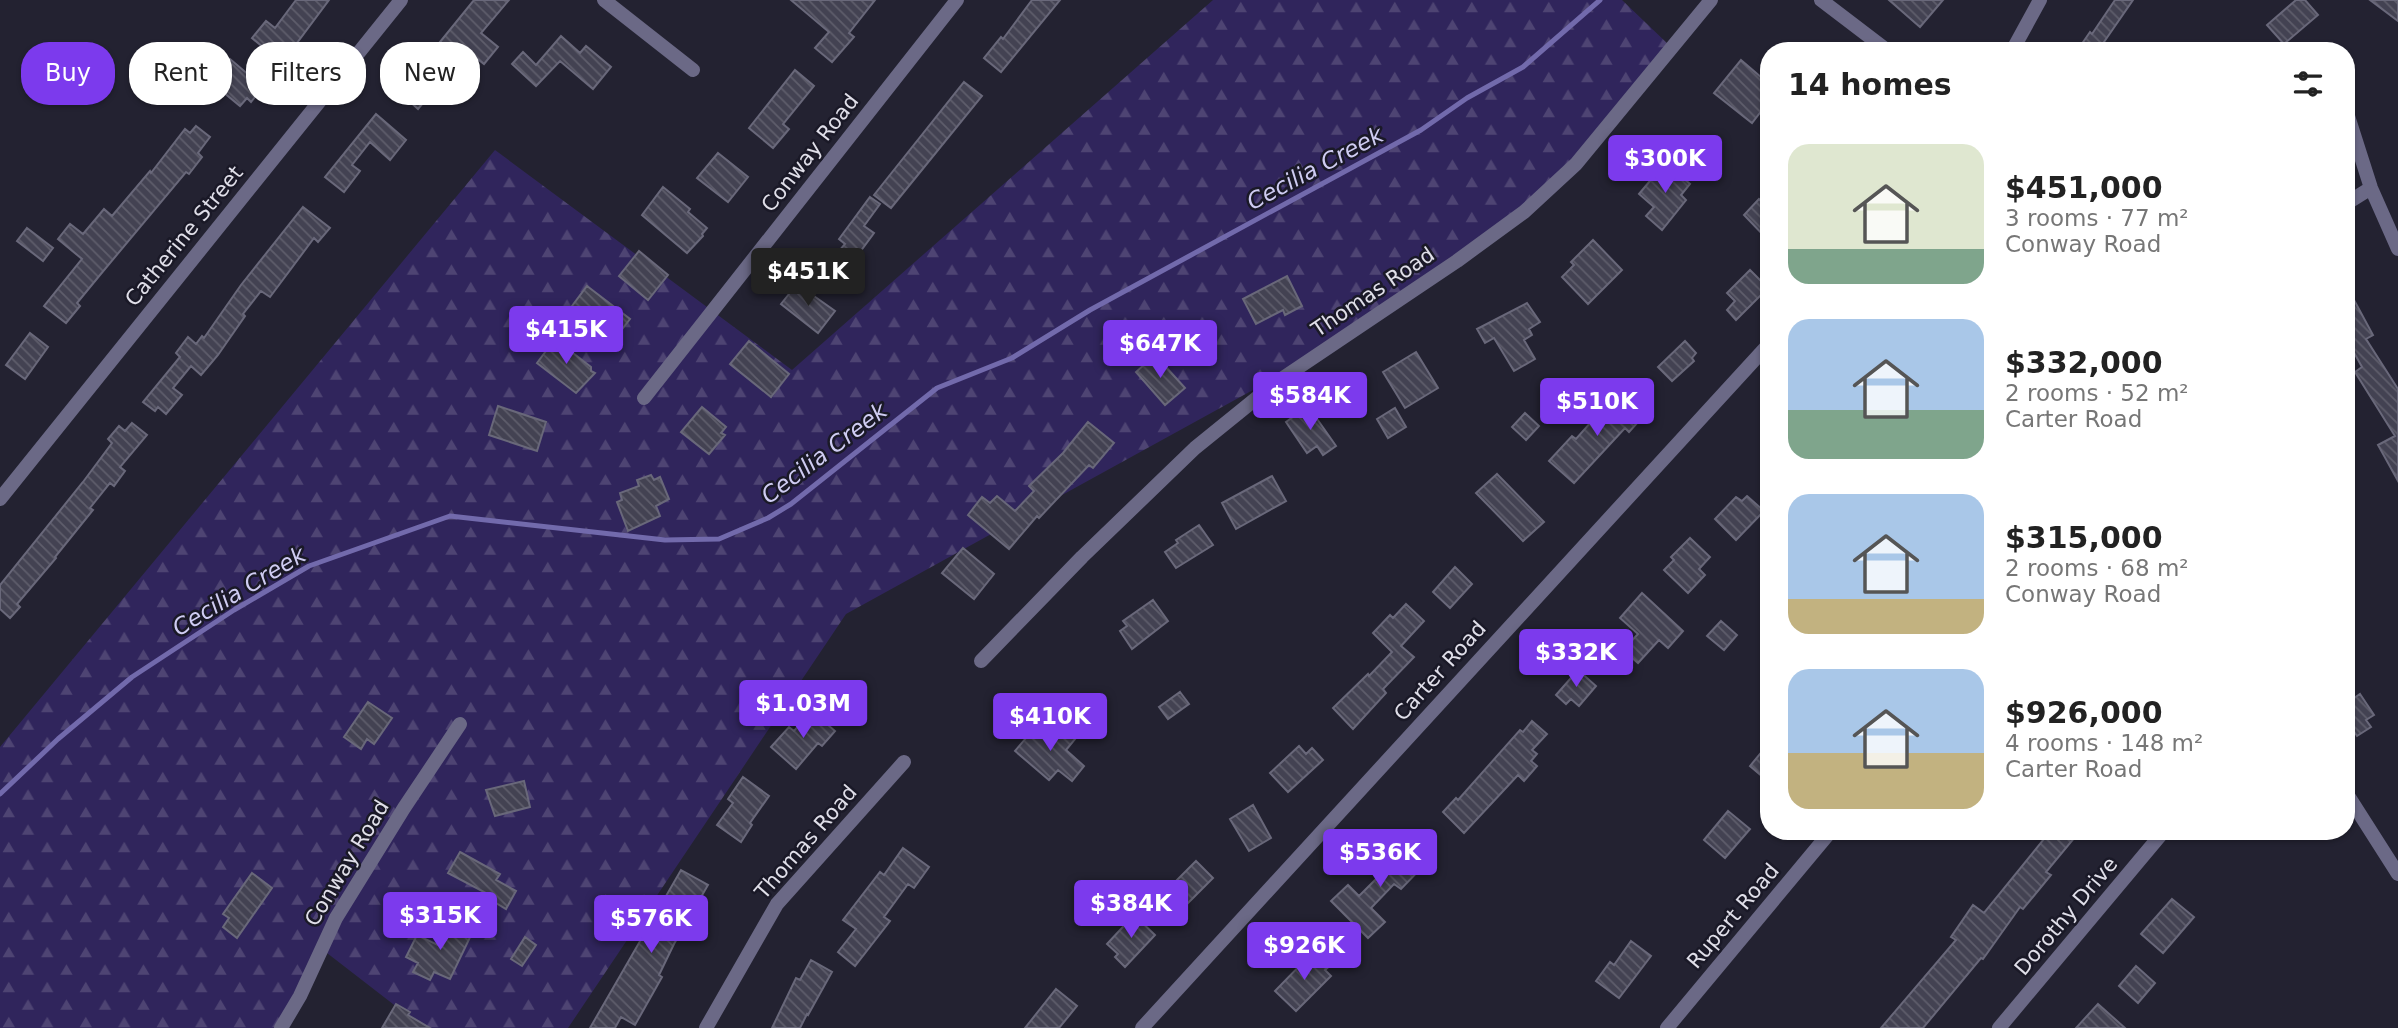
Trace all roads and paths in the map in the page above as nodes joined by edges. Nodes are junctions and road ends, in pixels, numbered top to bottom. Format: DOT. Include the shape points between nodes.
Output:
graph roads {
  1 [pos="401,0"];
  2 [pos="604,0"];
  3 [pos="957,0"];
  4 [pos="1711,0"];
  5 [pos="1821,0"];
  6 [pos="2040,0"];
  7 [pos="1876,42"];
  8 [pos="2017,42"];
  9 [pos="693,70"];
  10 [pos="2355,138"];
  11 [pos="2371,187"];
  12 [pos="2355,198"];
  13 [pos="2398,249"];
  14 [pos="1760,354"];
  15 [pos="644,398"];
  16 [pos="0,499"];
  17 [pos="981,661"];
  18 [pos="460,724"];
  19 [pos="904,762"];
  20 [pos="2355,807"];
  21 [pos="1824,840"];
  22 [pos="2156,840"];
  23 [pos="2398,874"];
  24 [pos="281,1028"];
  25 [pos="706,1028"];
  26 [pos="1142,1028"];
  27 [pos="1667,1028"];
  28 [pos="1999,1028"];
  1 -- 16 [label="street, Catherine Street"];
  2 -- 9 [label="street"];
  3 -- 15 [label="street, Conway Road"];
  4 -- 17 [label="street, Thomas Road" via="1576,164 1532,204 1457,261 1274,383 1195,448"];
  5 -- 7 [label="street"];
  6 -- 8 [label="street"];
  10 -- 11 [label="street"];
  11 -- 12 [label="street"];
  11 -- 13 [label="street"];
  14 -- 26 [label="street, Carter Road"];
  18 -- 24 [label="street, Conway Road" via="336,918"];
  19 -- 25 [label="street, Thomas Road" via="777,904"];
  20 -- 23 [label="street"];
  21 -- 27 [label="street, Rupert Road"];
  22 -- 28 [label="street, Dorothy Drive"];
}
